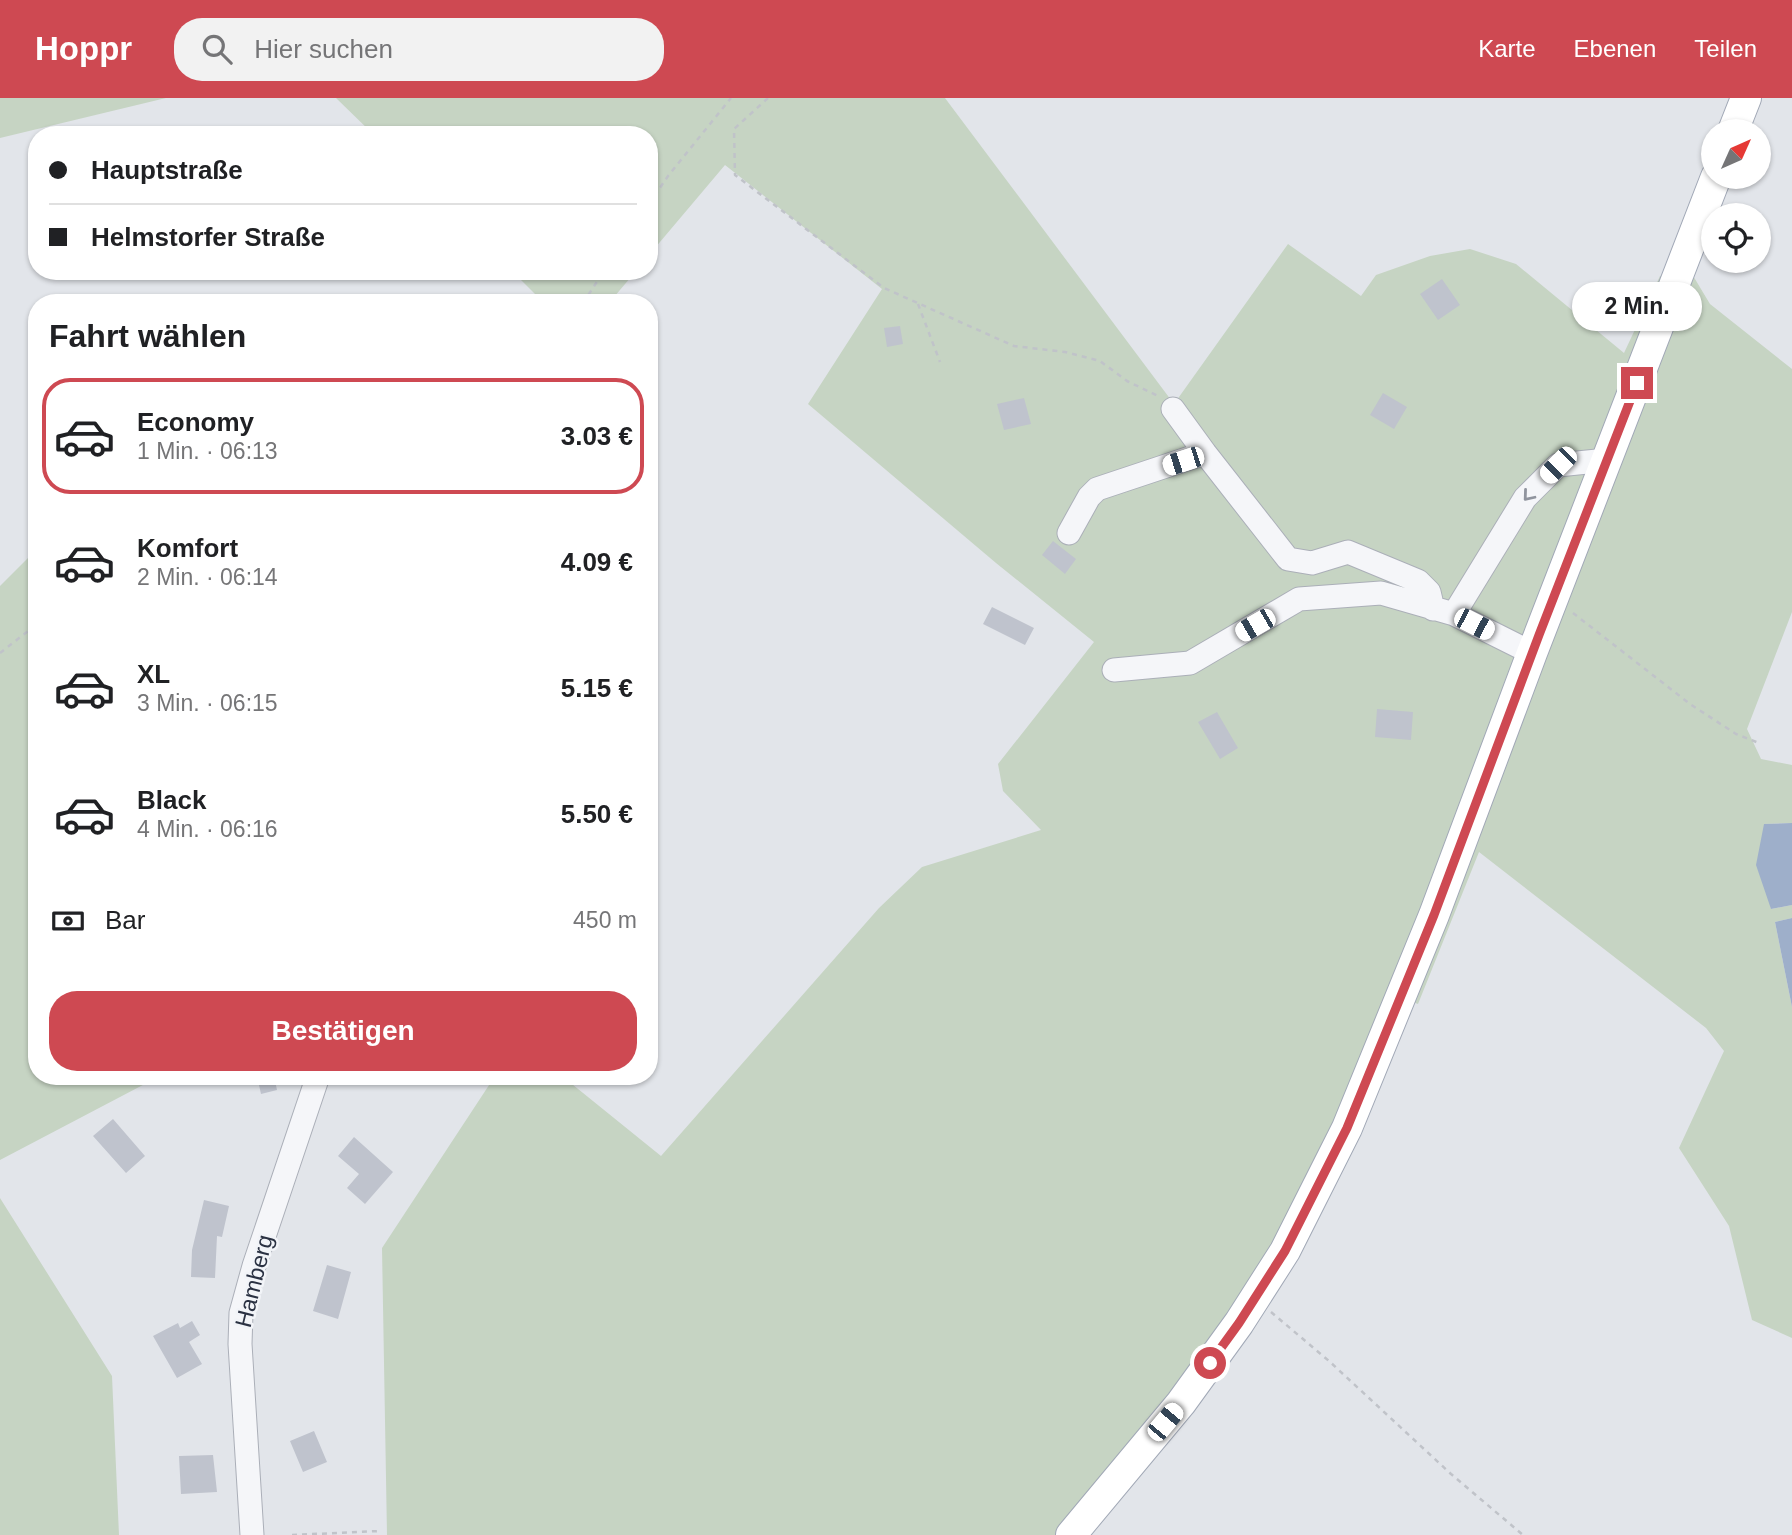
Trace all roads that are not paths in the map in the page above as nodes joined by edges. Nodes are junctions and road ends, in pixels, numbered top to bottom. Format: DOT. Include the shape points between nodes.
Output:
graph roads {
  1 [pos="1746,98"];
  2 [pos="1738,119"];
  3 [pos="1711,189"];
  4 [pos="1173,409"];
  5 [pos="1205,453"];
  6 [pos="1607,460"];
  7 [pos="1069,533"];
  8 [pos="1444,611"];
  9 [pos="1532,653"];
  10 [pos="1114,670"];
  11 [pos="315,1085"];
  12 [pos="252,1535"];
  13 [pos="1071,1535"];
  1 -- 2 [label="main road"];
  3 -- 6 [label="main road"];
  4 -- 5 [label="street"];
  5 -- 7 [label="street" via="1097,489"];
  5 -- 8 [label="street" via="1288,559 1312,563 1348,552 1418,582"];
  6 -- 8 [label="street, one-way" via="1558,465 1525,498"];
  6 -- 9 [label="main road"];
  8 -- 9 [label="street"];
  8 -- 10 [label="street" via="1381,593 1299,599 1190,663"];
  9 -- 13 [label="main road" via="1434,915 1347,1128 1285,1251 1181,1403"];
  11 -- 12 [label="street, Hamberg" via="241,1313"];
}
